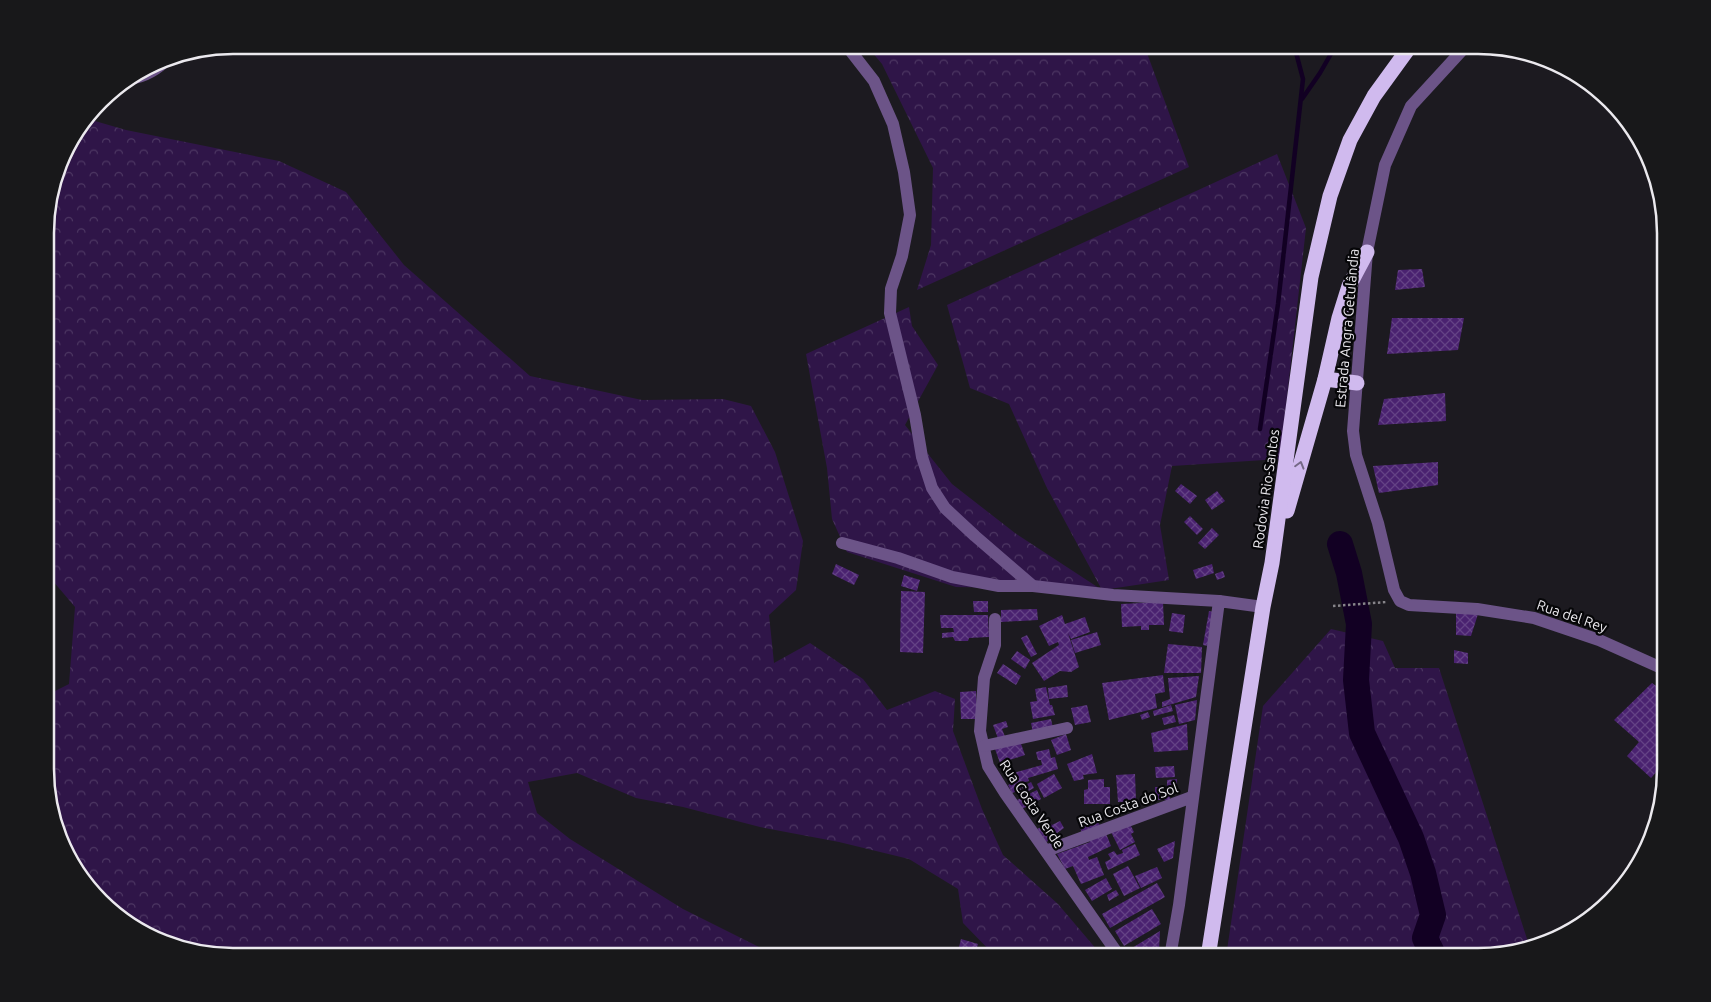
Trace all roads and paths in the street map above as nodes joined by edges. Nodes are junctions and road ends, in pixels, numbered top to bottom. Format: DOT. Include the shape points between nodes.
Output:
graph roads {
  1 [pos="853,54"];
  2 [pos="1402,54"];
  3 [pos="1458,54"];
  4 [pos="1367,252"];
  5 [pos="1325,379"];
  6 [pos="1357,383"];
  7 [pos="842,543"];
  8 [pos="1272,563"];
  9 [pos="1034,586"];
  10 [pos="1219,601"];
  11 [pos="1373,603"];
  12 [pos="1333,606"];
  13 [pos="1263,607"];
  14 [pos="1434,607"];
  15 [pos="995,619"];
  16 [pos="1657,666"];
  17 [pos="1068,728"];
  18 [pos="984,746"];
  19 [pos="1192,797"];
  20 [pos="1046,851"];
  21 [pos="1114,948"];
  22 [pos="1171,948"];
  23 [pos="1209,948"];
  1 -- 9 [label="street" via="874,81 893,124 904,172 910,215 891,289 890,313 932,488 945,508"];
  2 -- 8 [label="highway, Rodovia Rio-Santos" via="1350,140 1330,196 1311,278"];
  3 -- 4 [label="street, Estrada Angra Getulândia" via="1411,106 1385,165"];
  4 -- 5 [label="highway" via="1349,286"];
  4 -- 6 [label="street, Estrada Angra Getulândia"];
  5 -- 6 [label="highway"];
  8 -- 5 [label="highway, one-way"];
  6 -- 14 [label="street, Estrada Angra Getulândia" via="1353,431 1356,455 1378,523 1394,590 1400,600 1409,605"];
  7 -- 9 [label="street" via="952,577 999,586"];
  8 -- 13 [label="highway, Rodovia Rio-Santos"];
  9 -- 10 [label="street"];
  10 -- 13 [label="street"];
  10 -- 19 [label="street"];
  11 -- 12 [label="path"];
  13 -- 23 [label="highway, Rodovia Rio-Santos"];
  14 -- 16 [label="street, Rua del Rey" via="1534,618 1599,640"];
  15 -- 18 [label="street, Rua Costa Verde" via="995,645 984,678 980,731"];
  17 -- 18 [label="street"];
  18 -- 20 [label="street, Rua Costa Verde" via="988,766"];
  19 -- 20 [label="street, Rua Costa do Sol"];
  19 -- 22 [label="street"];
  20 -- 21 [label="street, Rua Costa Verde"];
}
